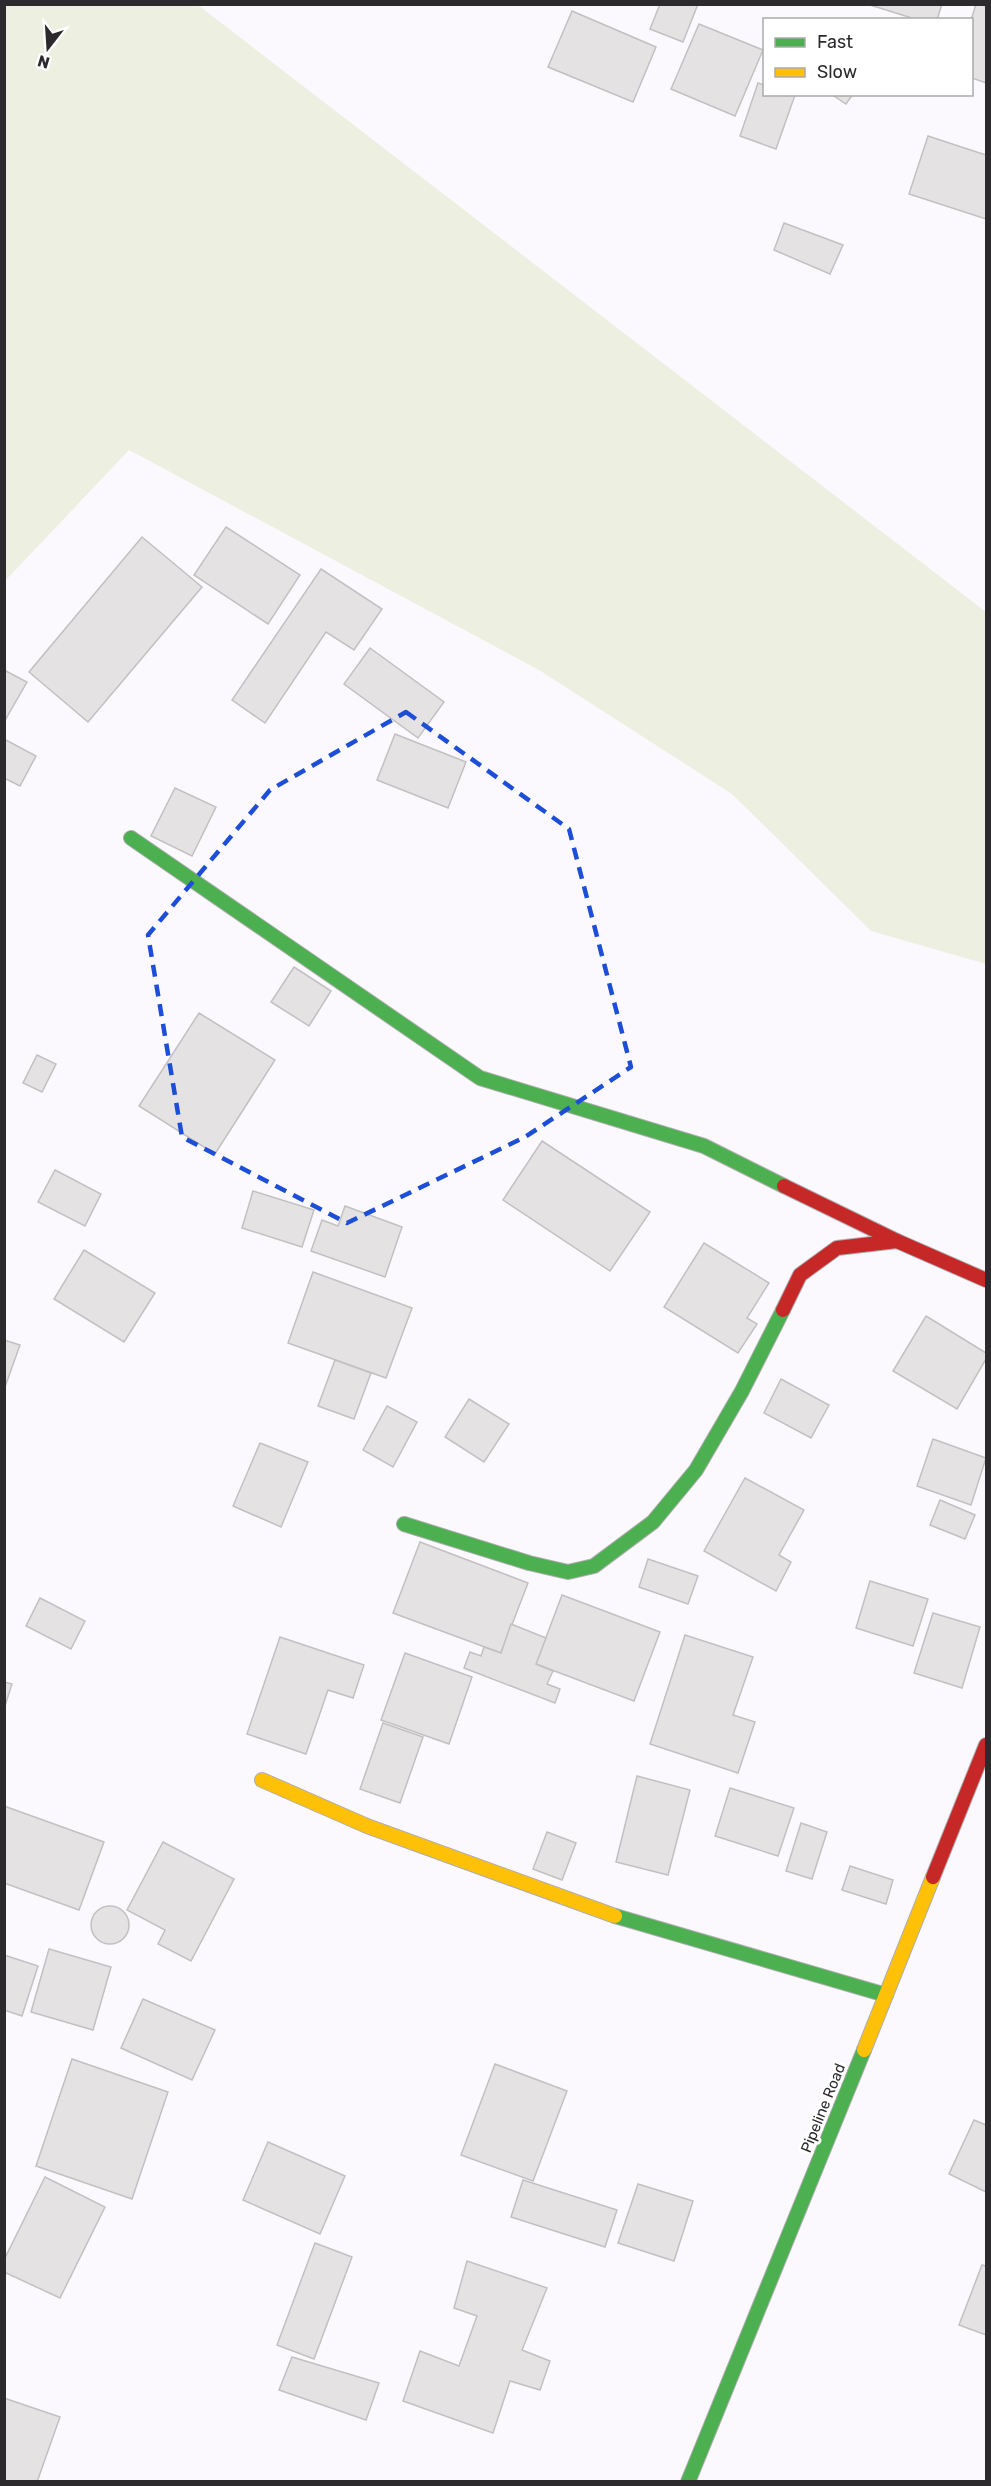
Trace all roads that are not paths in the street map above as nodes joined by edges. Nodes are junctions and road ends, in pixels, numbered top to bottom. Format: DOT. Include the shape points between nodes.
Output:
graph roads {
  1 [pos="131,838"];
  2 [pos="897,1242"];
  3 [pos="987,1280"];
  4 [pos="404,1524"];
  5 [pos="987,1745"];
  6 [pos="262,1780"];
  7 [pos="886,1995"];
  8 [pos="688,2481"];
  1 -- 2 [label="street" via="480,1078 705,1146"];
  2 -- 3 [label="street"];
  2 -- 4 [label="street" via="837,1248 800,1275 742,1391 696,1470 653,1522 594,1566 568,1572"];
  5 -- 7 [label="street, Pipeline Road"];
  6 -- 7 [label="street" via="367,1826 600,1912"];
  7 -- 8 [label="street, Pipeline Road"];
}
